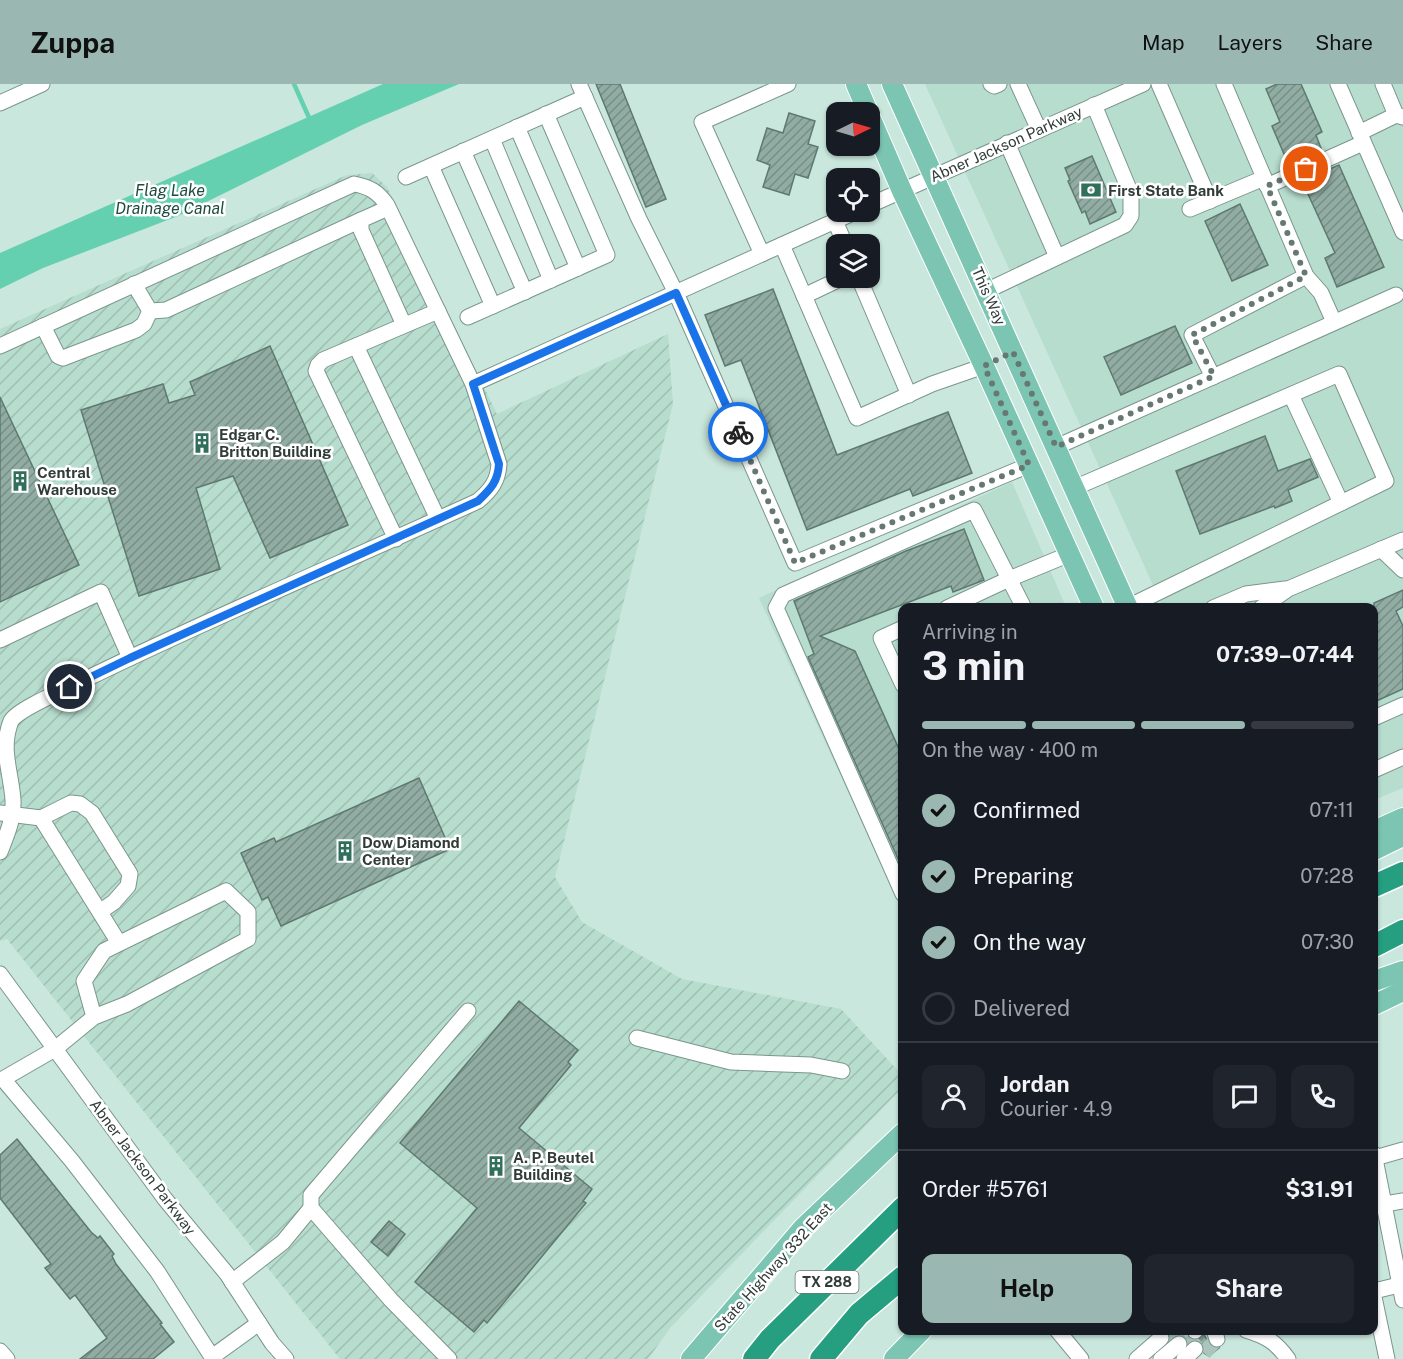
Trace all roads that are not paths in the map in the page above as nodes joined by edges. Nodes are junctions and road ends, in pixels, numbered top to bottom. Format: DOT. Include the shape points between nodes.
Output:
graph roads {
  1 [pos="42,84"];
  2 [pos="788,84"];
  3 [pos="856,84"];
  4 [pos="892,84"];
  5 [pos="991,84"];
  6 [pos="999,84"];
  7 [pos="1018,84"];
  8 [pos="1143,84"];
  9 [pos="1159,84"];
  10 [pos="1224,84"];
  11 [pos="1338,84"];
  12 [pos="1383,84"];
  13 [pos="582,90"];
  14 [pos="864,102"];
  15 [pos="0,103"];
  16 [pos="1094,105"];
  17 [pos="546,114"];
  18 [pos="1400,116"];
  19 [pos="517,128"];
  20 [pos="1038,130"];
  21 [pos="1361,138"];
  22 [pos="492,139"];
  23 [pos="880,140"];
  24 [pos="1007,143"];
  25 [pos="463,152"];
  26 [pos="431,166"];
  27 [pos="934,176"];
  28 [pos="406,177"];
  29 [pos="1266,182"];
  30 [pos="902,191"];
  31 [pos="880,201"];
  32 [pos="1210,201"];
  33 [pos="388,208"];
  34 [pos="1191,210"];
  35 [pos="1399,212"];
  36 [pos="361,220"];
  37 [pos="831,222"];
  38 [pos="1403,232"];
  39 [pos="782,245"];
  40 [pos="762,254"];
  41 [pos="1057,257"];
  42 [pos="578,268"];
  43 [pos="1306,276"];
  44 [pos="551,280"];
  45 [pos="134,284"];
  46 [pos="826,286"];
  47 [pos="864,288"];
  48 [pos="986,291"];
  49 [pos="525,292"];
  50 [pos="676,293"];
  51 [pos="1396,295"];
  52 [pos="804,296"];
  53 [pos="493,306"];
  54 [pos="150,311"];
  55 [pos="438,311"];
  56 [pos="468,317"];
  57 [pos="1334,322"];
  58 [pos="404,325"];
  59 [pos="43,326"];
  60 [pos="0,346"];
  61 [pos="356,346"];
  62 [pos="1013,352"];
  63 [pos="984,366"];
  64 [pos="1214,376"];
  65 [pos="473,384"];
  66 [pos="909,395"];
  67 [pos="1291,395"];
  68 [pos="1056,447"];
  69 [pos="1029,465"];
  70 [pos="1074,488"];
  71 [pos="1341,503"];
  72 [pos="438,519"];
  73 [pos="396,539"];
  74 [pos="1403,540"];
  75 [pos="1381,549"];
  76 [pos="1070,554"];
  77 [pos="1403,570"];
  78 [pos="1009,579"];
  79 [pos="1288,589"];
  80 [pos="958,603"];
  81 [pos="1021,603"];
  82 [pos="1092,603"];
  83 [pos="1126,603"];
  84 [pos="1136,603"];
  85 [pos="1225,603"];
  86 [pos="1268,603"];
  87 [pos="898,630"];
  88 [pos="0,640"];
  89 [pos="130,658"];
  90 [pos="898,672"];
  91 [pos="1403,705"];
  92 [pos="1378,716"];
  93 [pos="2,740"];
  94 [pos="1403,757"];
  95 [pos="1378,768"];
  96 [pos="6,815"];
  97 [pos="41,818"];
  98 [pos="1403,818"];
  99 [pos="1378,829"];
  100 [pos="1403,836"];
  101 [pos="1378,848"];
  102 [pos="0,852"];
  103 [pos="1403,873"];
  104 [pos="898,883"];
  105 [pos="1378,884"];
  106 [pos="101,911"];
  107 [pos="1403,931"];
  108 [pos="119,943"];
  109 [pos="1378,944"];
  110 [pos="1403,971"];
  111 [pos="0,974"];
  112 [pos="1378,980"];
  113 [pos="1403,991"];
  114 [pos="1378,1003"];
  115 [pos="468,1011"];
  116 [pos="94,1017"];
  117 [pos="637,1038"];
  118 [pos="55,1049"];
  119 [pos="842,1071"];
  120 [pos="2,1080"];
  121 [pos="898,1137"];
  122 [pos="1403,1150"];
  123 [pos="1378,1155"];
  124 [pos="1378,1181"];
  125 [pos="1403,1201"];
  126 [pos="1385,1204"];
  127 [pos="311,1208"];
  128 [pos="898,1213"];
  129 [pos="898,1281"];
  130 [pos="232,1282"];
  131 [pos="1402,1290"];
  132 [pos="1378,1291"];
  133 [pos="1378,1316"];
  134 [pos="259,1323"];
  135 [pos="917,1335"];
  136 [pos="1061,1335"];
  137 [pos="1262,1335"];
  138 [pos="770,1339"];
  139 [pos="1185,1349"];
  140 [pos="0,1351"];
  141 [pos="211,1358"];
  142 [pos="7,1359"];
  143 [pos="286,1359"];
  144 [pos="449,1359"];
  145 [pos="692,1359"];
  146 [pos="749,1359"];
  147 [pos="754,1359"];
  148 [pos="821,1359"];
  149 [pos="894,1359"];
  150 [pos="1081,1359"];
  151 [pos="1137,1359"];
  152 [pos="1147,1359"];
  153 [pos="1161,1359"];
  154 [pos="1171,1359"];
  155 [pos="1288,1359"];
  156 [pos="1387,1359"];
  1 -- 15 [label="street"];
  2 -- 40 [label="street" via="702,122"];
  3 -- 14 [label="main road"];
  4 -- 27 [label="main road, This Way"];
  5 -- 6 [label="street"];
  7 -- 20 [label="street"];
  8 -- 16 [label="street, Abner Jackson Parkway"];
  9 -- 32 [label="street"];
  10 -- 29 [label="street"];
  11 -- 21 [label="street"];
  12 -- 18 [label="street"];
  13 -- 17 [label="street"];
  13 -- 50 [label="street"];
  16 -- 20 [label="street, Abner Jackson Parkway"];
  16 -- 41 [label="street" via="1131,194 1131,216 1125,225"];
  17 -- 19 [label="street"];
  17 -- 42 [label="street" via="607,255"];
  18 -- 21 [label="street"];
  19 -- 22 [label="street"];
  19 -- 42 [label="street"];
  20 -- 24 [label="street, Abner Jackson Parkway"];
  21 -- 29 [label="street"];
  21 -- 35 [label="street"];
  22 -- 25 [label="street"];
  22 -- 44 [label="street"];
  23 -- 30 [label="main road"];
  24 -- 27 [label="street, Abner Jackson Parkway"];
  24 -- 41 [label="street"];
  25 -- 26 [label="street"];
  25 -- 49 [label="street"];
  26 -- 28 [label="street"];
  26 -- 53 [label="street"];
  27 -- 30 [label="street, Abner Jackson Parkway"];
  27 -- 48 [label="main road, This Way"];
  29 -- 32 [label="street"];
  29 -- 43 [label="street"];
  30 -- 31 [label="street, Abner Jackson Parkway"];
  30 -- 63 [label="main road"];
  32 -- 34 [label="street"];
  33 -- 36 [label="street"];
  33 -- 45 [label="street" via="379,194 354,184"];
  33 -- 55 [label="street"];
  35 -- 38 [label="street"];
  36 -- 54 [label="street" via="166,310"];
  36 -- 58 [label="street" via="361,230"];
  37 -- 39 [label="street"];
  39 -- 40 [label="street"];
  39 -- 52 [label="street"];
  40 -- 50 [label="street"];
  41 -- 48 [label="street"];
  42 -- 44 [label="street"];
  43 -- 57 [label="street" via="1321,293"];
  43 -- 64 [label="street" via="1192,335"];
  44 -- 49 [label="street"];
  45 -- 54 [label="street"];
  45 -- 59 [label="street"];
  46 -- 52 [label="street"];
  47 -- 66 [label="street"];
  48 -- 62 [label="main road, This Way"];
  49 -- 53 [label="street"];
  50 -- 65 [label="street"];
  50 -- 69 [label="street" via="795,563"];
  51 -- 57 [label="street"];
  52 -- 66 [label="street" via="857,418"];
  53 -- 56 [label="street"];
  54 -- 59 [label="street" via="136,330 63,358 57,356"];
  55 -- 58 [label="street"];
  55 -- 65 [label="street"];
  57 -- 64 [label="street"];
  58 -- 61 [label="street"];
  59 -- 60 [label="street"];
  61 -- 72 [label="street"];
  61 -- 73 [label="street" via="323,360 316,371"];
  62 -- 63 [label="main road"];
  62 -- 68 [label="main road, This Way"];
  63 -- 66 [label="street"];
  63 -- 69 [label="main road"];
  64 -- 68 [label="street"];
  65 -- 72 [label="street" via="499,474 493,488 478,501"];
  67 -- 70 [label="street"];
  67 -- 71 [label="street"];
  67 -- 71 [label="street" via="1339,374 1386,481"];
  68 -- 70 [label="main road, This Way"];
  69 -- 76 [label="main road"];
  70 -- 83 [label="main road, This Way"];
  71 -- 84 [label="street"];
  72 -- 73 [label="street"];
  73 -- 89 [label="street"];
  74 -- 75 [label="street"];
  75 -- 77 [label="street"];
  75 -- 79 [label="street"];
  76 -- 78 [label="street"];
  76 -- 82 [label="main road"];
  78 -- 80 [label="street"];
  78 -- 81 [label="street"];
  78 -- 104 [label="street" via="974,510 783,595 776,608"];
  79 -- 85 [label="street" via="1246,594"];
  79 -- 86 [label="street"];
  87 -- 90 [label="street" via="882,638"];
  88 -- 89 [label="street" via="101,592"];
  89 -- 93 [label="street" via="31,706 13,718"];
  91 -- 92 [label="street"];
  93 -- 96 [label="street" via="13,799"];
  94 -- 95 [label="street"];
  96 -- 97 [label="street"];
  96 -- 102 [label="street" via="11,825"];
  97 -- 106 [label="street"];
  97 -- 106 [label="street" via="71,803 92,813 130,874 128,886"];
  98 -- 99 [label="main road"];
  100 -- 101 [label="main road"];
  103 -- 105 [label="highway"];
  106 -- 108 [label="street"];
  107 -- 109 [label="highway"];
  108 -- 116 [label="street" via="104,951 84,981"];
  108 -- 116 [label="street" via="226,891 248,912 248,939 127,1004"];
  110 -- 112 [label="main road"];
  111 -- 118 [label="street, Abner Jackson Parkway"];
  113 -- 114 [label="main road"];
  115 -- 127 [label="street" via="311,1195"];
  116 -- 118 [label="street"];
  117 -- 119 [label="street" via="731,1062 811,1065"];
  118 -- 120 [label="street"];
  118 -- 130 [label="street, Abner Jackson Parkway" via="165,1199"];
  120 -- 141 [label="street" via="72,1161 157,1271"];
  121 -- 145 [label="main road, State Highway 332 East" via="804,1228"];
  122 -- 123 [label="street"];
  124 -- 126 [label="street"];
  125 -- 126 [label="street"];
  126 -- 131 [label="street"];
  127 -- 130 [label="street" via="283,1242"];
  127 -- 144 [label="street" via="391,1300"];
  128 -- 138 [label="highway, TX 288"];
  129 -- 148 [label="highway, TX 288" via="859,1314"];
  130 -- 134 [label="street, Abner Jackson Parkway"];
  131 -- 132 [label="street"];
  133 -- 156 [label="street"];
  134 -- 141 [label="street"];
  134 -- 143 [label="street, Abner Jackson Parkway"];
  135 -- 149 [label="main road"];
  136 -- 150 [label="street"];
  137 -- 155 [label="street" via="1279,1345"];
  138 -- 146 [label="highway"];
  138 -- 147 [label="highway, TX 288"];
  139 -- 151 [label="street"];
  139 -- 152 [label="street"];
  139 -- 153 [label="street"];
  139 -- 154 [label="street"];
  140 -- 142 [label="street"];
}
